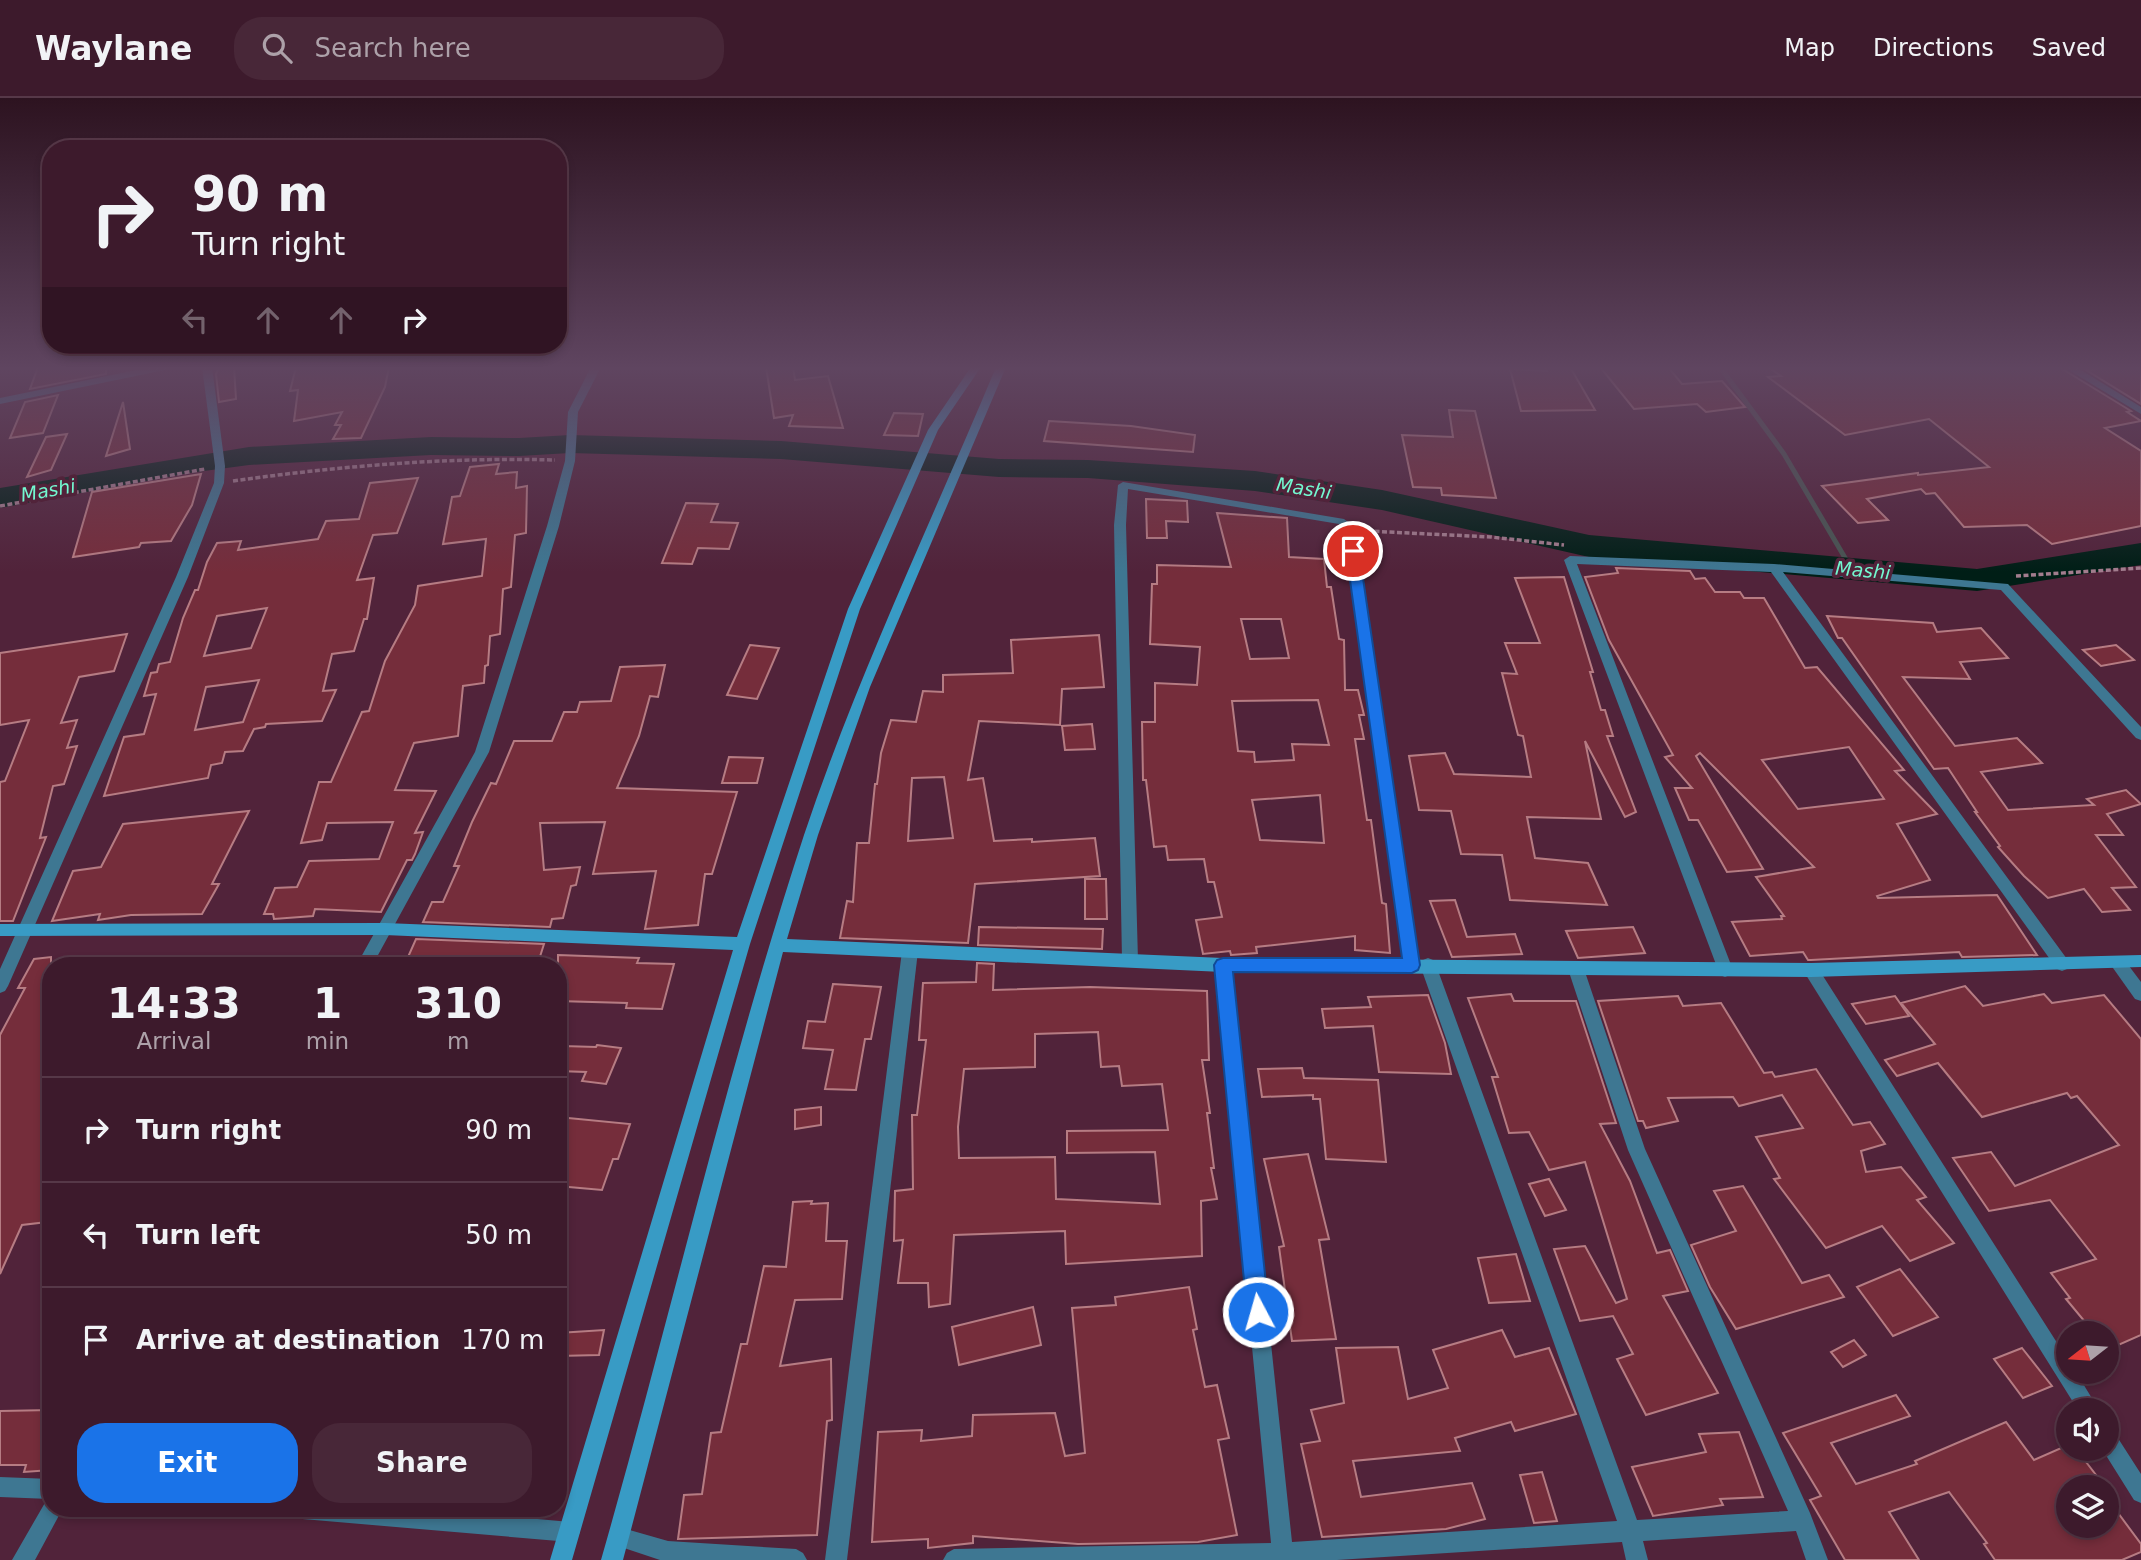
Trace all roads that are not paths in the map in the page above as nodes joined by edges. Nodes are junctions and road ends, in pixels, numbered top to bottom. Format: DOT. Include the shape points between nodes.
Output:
graph roads {
  1 [pos="215,435"];
  2 [pos="572,435"];
  3 [pos="931,435"];
  4 [pos="973,435"];
  5 [pos="1774,568"];
  6 [pos="2141,735"];
  7 [pos="27,928"];
  8 [pos="385,929"];
  9 [pos="0,930"];
  10 [pos="742,944"];
  11 [pos="778,945"];
  12 [pos="910,951"];
  13 [pos="369,957"];
  14 [pos="1130,960"];
  15 [pos="2141,961"];
  16 [pos="2118,963"];
  17 [pos="2062,964"];
  18 [pos="1223,965"];
  19 [pos="1420,965"];
  20 [pos="1576,969"];
  21 [pos="1725,970"];
  22 [pos="1811,970"];
  23 [pos="0,986"];
  24 [pos="2141,994"];
  25 [pos="2081,1398"];
  26 [pos="2119,1458"];
  27 [pos="0,1487"];
  28 [pos="42,1489"];
  29 [pos="2141,1493"];
  30 [pos="48,1517"];
  31 [pos="396,1517"];
  32 [pos="1803,1520"];
  33 [pos="1630,1530"];
  34 [pos="570,1532"];
  35 [pos="619,1537"];
  36 [pos="1283,1556"];
  37 [pos="23,1560"];
  38 [pos="561,1560"];
  39 [pos="612,1560"];
  40 [pos="796,1560"];
  41 [pos="836,1560"];
  42 [pos="954,1560"];
  43 [pos="1637,1560"];
  44 [pos="1816,1560"];
  1 -- 7 [label="street" via="219,482 182,577"];
  2 -- 8 [label="street" via="570,461 482,752"];
  3 -- 10 [label="main road" via="854,609"];
  4 -- 11 [label="main road" via="846,734"];
  5 -- 6 [label="street" via="2004,587"];
  5 -- 17 [label="street"];
  5 -- 21 [label="street" via="1570,560"];
  7 -- 8 [label="main road"];
  7 -- 9 [label="main road"];
  7 -- 23 [label="street"];
  8 -- 10 [label="main road"];
  8 -- 13 [label="street"];
  10 -- 34 [label="main road"];
  11 -- 12 [label="main road"];
  11 -- 35 [label="main road"];
  12 -- 14 [label="main road"];
  12 -- 41 [label="street"];
  14 -- 18 [label="main road"];
  14 -- 19 [label="street" via="1119,525 1123,485 1343,522 1345,530 1353,532"];
  15 -- 16 [label="main road"];
  16 -- 17 [label="main road"];
  16 -- 24 [label="street"];
  17 -- 22 [label="main road"];
  18 -- 19 [label="main road"];
  18 -- 36 [label="street"];
  19 -- 20 [label="main road"];
  19 -- 33 [label="street"];
  20 -- 21 [label="main road"];
  20 -- 32 [label="street" via="1637,1150"];
  21 -- 22 [label="main road"];
  22 -- 25 [label="street"];
  26 -- 29 [label="street"];
  27 -- 28 [label="street"];
  30 -- 37 [label="street"];
  31 -- 34 [label="street"];
  32 -- 33 [label="street"];
  32 -- 44 [label="street"];
  33 -- 36 [label="street"];
  33 -- 43 [label="street"];
  34 -- 38 [label="main road"];
  35 -- 39 [label="main road"];
  35 -- 40 [label="street" via="667,1552"];
  36 -- 42 [label="street"];
}
